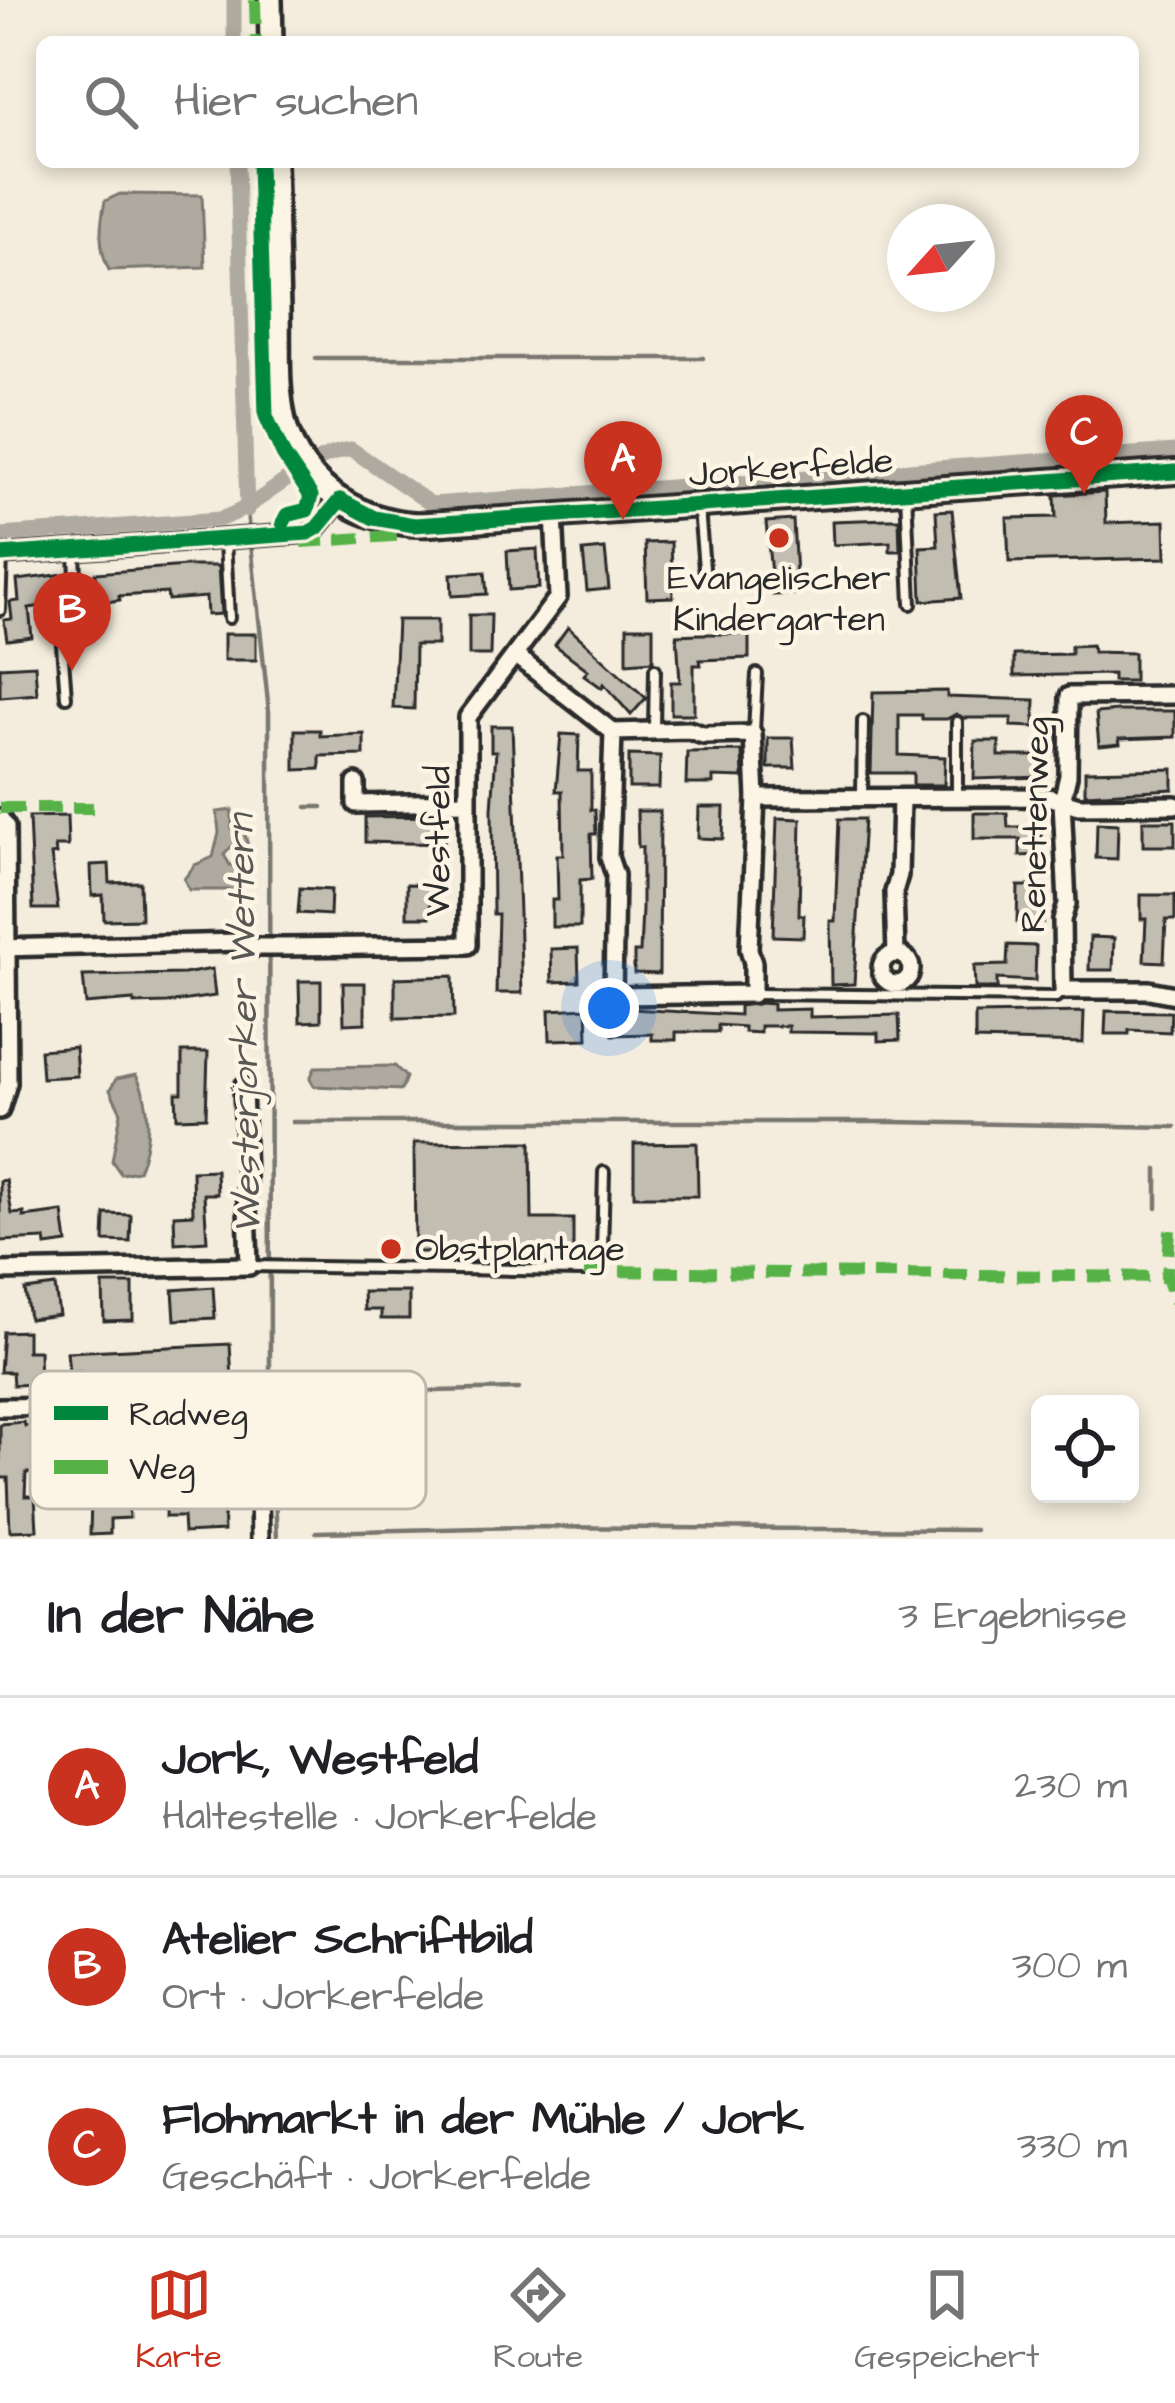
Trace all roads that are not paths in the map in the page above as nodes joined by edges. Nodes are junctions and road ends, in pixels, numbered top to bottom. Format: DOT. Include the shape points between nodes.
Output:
graph roads {
  1 [pos="270,0"];
  2 [pos="271,36"];
  3 [pos="274,168"];
  4 [pos="1175,472"];
  5 [pos="906,490"];
  6 [pos="340,500"];
  7 [pos="698,504"];
  8 [pos="554,514"];
  9 [pos="225,538"];
  10 [pos="75,550"];
  11 [pos="1,555"];
  12 [pos="704,568"];
  13 [pos="911,604"];
  14 [pos="0,610"];
  15 [pos="229,618"];
  16 [pos="516,656"];
  17 [pos="655,669"];
  18 [pos="757,674"];
  19 [pos="1175,695"];
  20 [pos="66,698"];
  21 [pos="863,721"];
  22 [pos="957,722"];
  23 [pos="654,731"];
  24 [pos="613,732"];
  25 [pos="753,734"];
  26 [pos="356,782"];
  27 [pos="756,798"];
  28 [pos="957,798"];
  29 [pos="862,799"];
  30 [pos="901,799"];
  31 [pos="1062,801"];
  32 [pos="466,802"];
  33 [pos="1175,805"];
  34 [pos="0,818"];
  35 [pos="2,948"];
  36 [pos="896,990"];
  37 [pos="1063,990"];
  38 [pos="753,994"];
  39 [pos="1175,994"];
  40 [pos="243,1087"];
  41 [pos="0,1110"];
  42 [pos="604,1172"];
  43 [pos="253,1266"];
  44 [pos="0,1271"];
  45 [pos="0,1406"];
  46 [pos="30,1406"];
  47 [pos="259,1509"];
  48 [pos="260,1539"];
  1 -- 2 [label="street"];
  3 -- 6 [label="street, Jorkerfelde" via="281,402 298,455"];
  4 -- 5 [label="street, Jorkerfelde"];
  5 -- 7 [label="street, Jorkerfelde"];
  5 -- 13 [label="lane"];
  6 -- 8 [label="street, Jorkerfelde" via="374,518 413,525"];
  6 -- 9 [label="street" via="314,531"];
  7 -- 8 [label="street, Jorkerfelde"];
  7 -- 12 [label="lane"];
  8 -- 16 [label="street, Westfeld" via="558,597"];
  9 -- 10 [label="street"];
  9 -- 15 [label="lane"];
  10 -- 11 [label="street"];
  10 -- 20 [label="lane" via="77,606 60,619"];
  11 -- 14 [label="lane"];
  16 -- 24 [label="street"];
  16 -- 32 [label="street, Westfeld" via="468,716"];
  17 -- 23 [label="lane"];
  18 -- 25 [label="lane"];
  19 -- 31 [label="street, Renettenweg" via="1069,696"];
  21 -- 29 [label="lane"];
  22 -- 28 [label="lane"];
  23 -- 24 [label="street"];
  23 -- 25 [label="street"];
  24 -- 38 [label="street" via="613,996"];
  25 -- 27 [label="street"];
  26 -- 32 [label="street" via="356,804"];
  27 -- 29 [label="street"];
  27 -- 38 [label="street"];
  28 -- 30 [label="street"];
  28 -- 31 [label="street"];
  29 -- 30 [label="street"];
  30 -- 36 [label="street" via="896,954 911,969"];
  31 -- 33 [label="street"];
  31 -- 37 [label="street, Renettenweg"];
  32 -- 35 [label="street, Westfeld" via="468,945"];
  34 -- 35 [label="street"];
  35 -- 41 [label="street" via="8,1083"];
  36 -- 37 [label="lane" via="1055,997"];
  36 -- 38 [label="lane"];
  37 -- 39 [label="street"];
  40 -- 43 [label="street"];
  42 -- 43 [label="lane" via="602,1252 584,1271"];
  43 -- 44 [label="street"];
  45 -- 46 [label="street"];
  47 -- 48 [label="street"];
}
